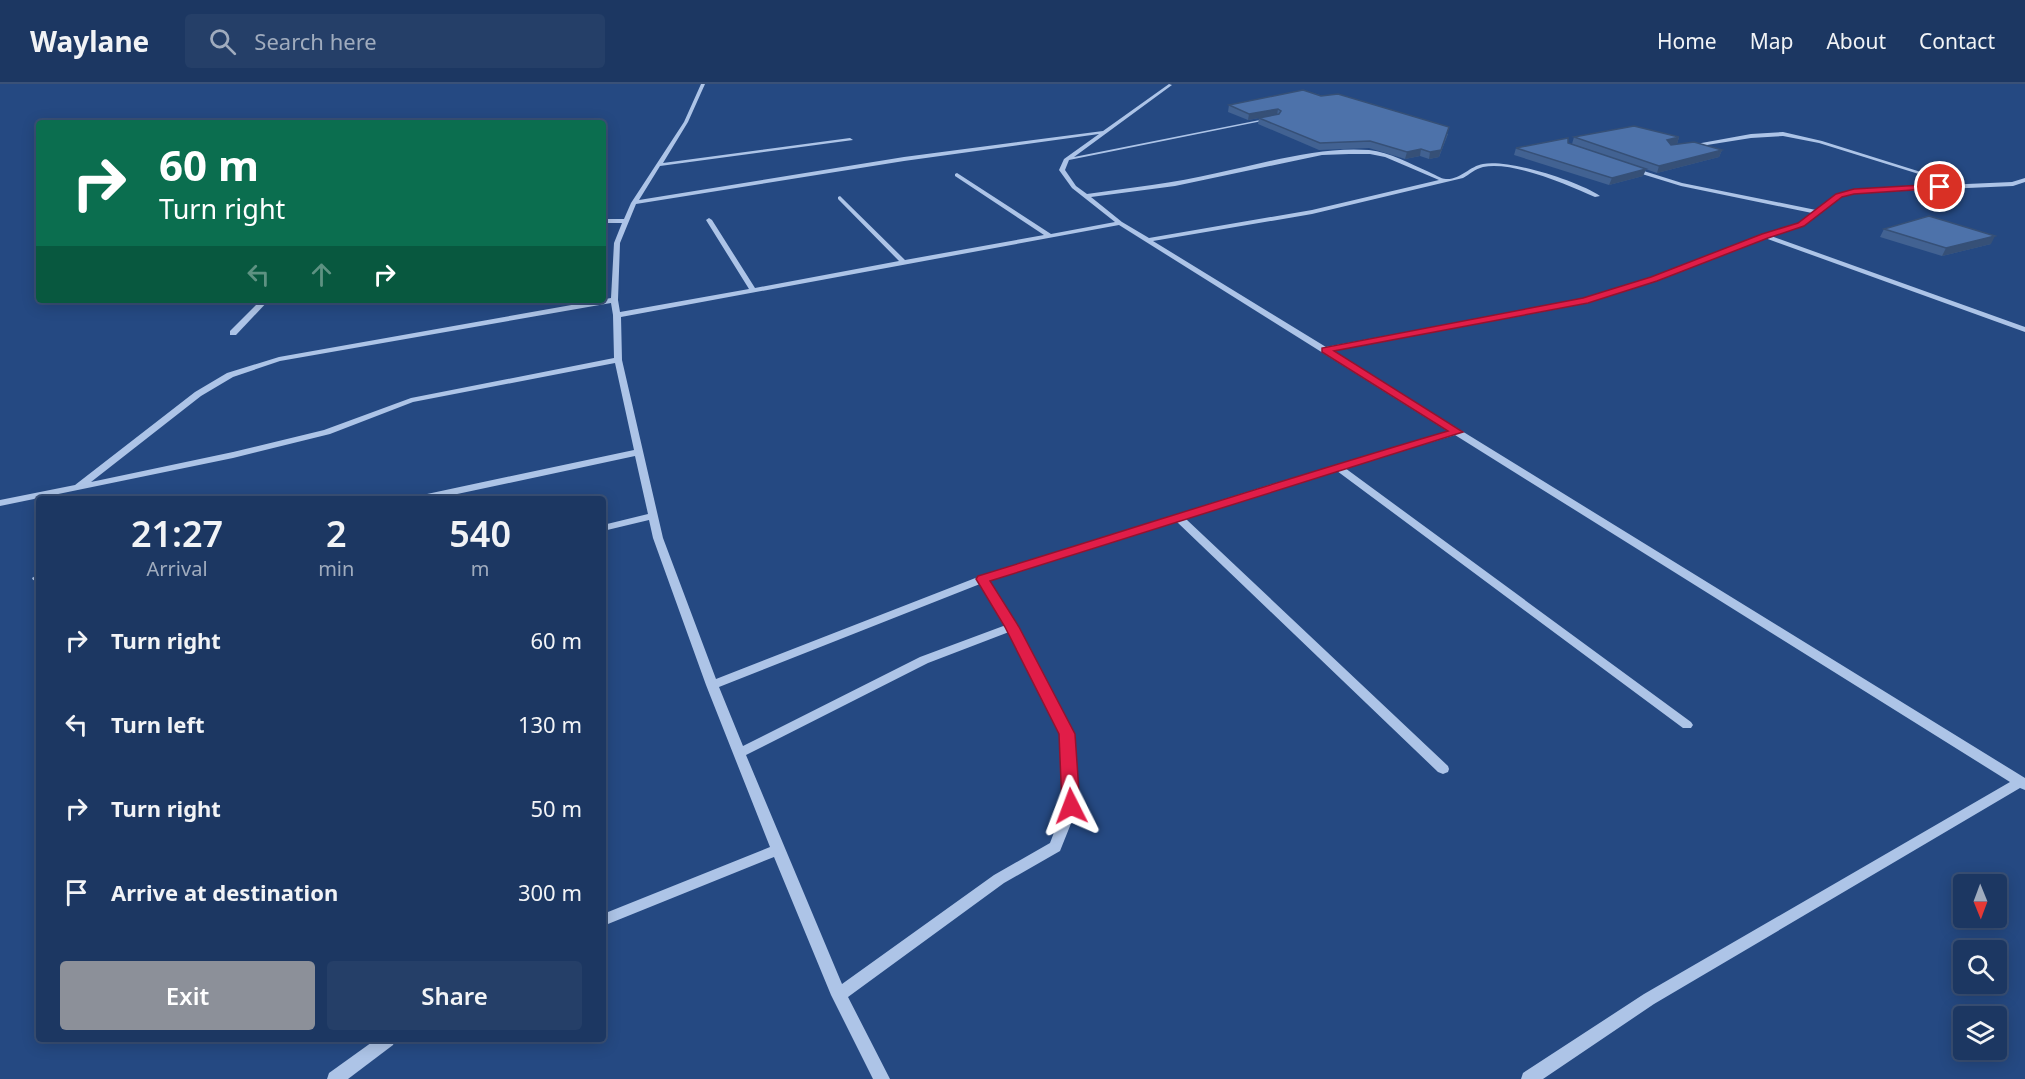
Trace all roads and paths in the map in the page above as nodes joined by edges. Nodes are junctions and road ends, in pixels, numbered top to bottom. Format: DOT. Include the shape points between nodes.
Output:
graph roads {
  1 [pos="704,84"];
  2 [pos="1170,85"];
  3 [pos="1276,118"];
  4 [pos="1106,132"];
  5 [pos="850,140"];
  6 [pos="1682,147"];
  7 [pos="1066,160"];
  8 [pos="658,165"];
  9 [pos="1620,166"];
  10 [pos="957,175"];
  11 [pos="1443,180"];
  12 [pos="2025,180"];
  13 [pos="2013,184"];
  14 [pos="1962,186"];
  15 [pos="2025,187"];
  16 [pos="1086,196"];
  17 [pos="1597,196"];
  18 [pos="840,198"];
  19 [pos="634,203"];
  20 [pos="1817,212"];
  21 [pos="627,220"];
  22 [pos="709,220"];
  23 [pos="606,221"];
  24 [pos="1120,223"];
  25 [pos="1050,236"];
  26 [pos="1765,236"];
  27 [pos="1148,240"];
  28 [pos="904,263"];
  29 [pos="753,290"];
  30 [pos="614,300"];
  31 [pos="606,301"];
  32 [pos="262,303"];
  33 [pos="595,303"];
  34 [pos="617,315"];
  35 [pos="2025,330"];
  36 [pos="233,333"];
  37 [pos="1325,350"];
  38 [pos="618,360"];
  39 [pos="1457,432"];
  40 [pos="639,452"];
  41 [pos="1338,467"];
  42 [pos="76,488"];
  43 [pos="432,496"];
  44 [pos="0,502"];
  45 [pos="653,516"];
  46 [pos="1179,518"];
  47 [pos="606,527"];
  48 [pos="982,579"];
  49 [pos="1012,627"];
  50 [pos="712,685"];
  51 [pos="1687,725"];
  52 [pos="740,753"];
  53 [pos="1443,769"];
  54 [pos="2023,784"];
  55 [pos="778,850"];
  56 [pos="606,919"];
  57 [pos="839,994"];
  58 [pos="384,1042"];
  59 [pos="335,1079"];
  60 [pos="882,1079"];
  61 [pos="1528,1079"];
  1 -- 8 [label="street" via="693,110"];
  2 -- 4 [label="street"];
  3 -- 7 [label="street"];
  4 -- 7 [label="street"];
  4 -- 19 [label="street" via="904,159"];
  5 -- 8 [label="street"];
  6 -- 14 [label="street" via="1783,134"];
  7 -- 16 [label="street" via="1062,170"];
  8 -- 19 [label="street"];
  9 -- 20 [label="street" via="1681,184"];
  10 -- 25 [label="street"];
  11 -- 16 [label="street" via="1370,152 1322,153 1175,184"];
  11 -- 17 [label="street" via="1461,177 1473,168 1501,165 1527,170"];
  11 -- 27 [label="street" via="1312,212"];
  12 -- 13 [label="street"];
  13 -- 14 [label="street"];
  13 -- 15 [label="street"];
  14 -- 20 [label="street" via="1854,191 1839,195"];
  16 -- 24 [label="street"];
  18 -- 28 [label="street"];
  19 -- 21 [label="street"];
  20 -- 26 [label="street" via="1801,225"];
  21 -- 23 [label="street"];
  21 -- 30 [label="street" via="617,243"];
  22 -- 29 [label="street"];
  24 -- 25 [label="street"];
  24 -- 27 [label="street"];
  25 -- 28 [label="street"];
  26 -- 35 [label="street"];
  26 -- 37 [label="street" via="1585,301"];
  27 -- 37 [label="street"];
  28 -- 29 [label="street"];
  29 -- 34 [label="street"];
  30 -- 31 [label="street"];
  30 -- 34 [label="street"];
  32 -- 36 [label="street"];
  33 -- 42 [label="street" via="279,359 230,375 198,394"];
  34 -- 38 [label="street"];
  37 -- 39 [label="street"];
  38 -- 40 [label="street"];
  38 -- 42 [label="street" via="411,400 327,432"];
  39 -- 41 [label="street"];
  39 -- 54 [label="street"];
  40 -- 43 [label="street"];
  40 -- 45 [label="street"];
  41 -- 46 [label="street"];
  41 -- 51 [label="street"];
  42 -- 44 [label="street"];
  45 -- 47 [label="street"];
  45 -- 50 [label="street"];
  46 -- 48 [label="street"];
  46 -- 53 [label="street"];
  48 -- 49 [label="street"];
  48 -- 50 [label="street"];
  49 -- 52 [label="street" via="924,660"];
  49 -- 57 [label="street" via="1067,734 1071,806 1055,847 999,879"];
  50 -- 52 [label="street"];
  52 -- 55 [label="street"];
  54 -- 61 [label="street" via="1649,999"];
  55 -- 56 [label="street"];
  55 -- 57 [label="street"];
  57 -- 60 [label="street"];
  58 -- 59 [label="street"];
}
